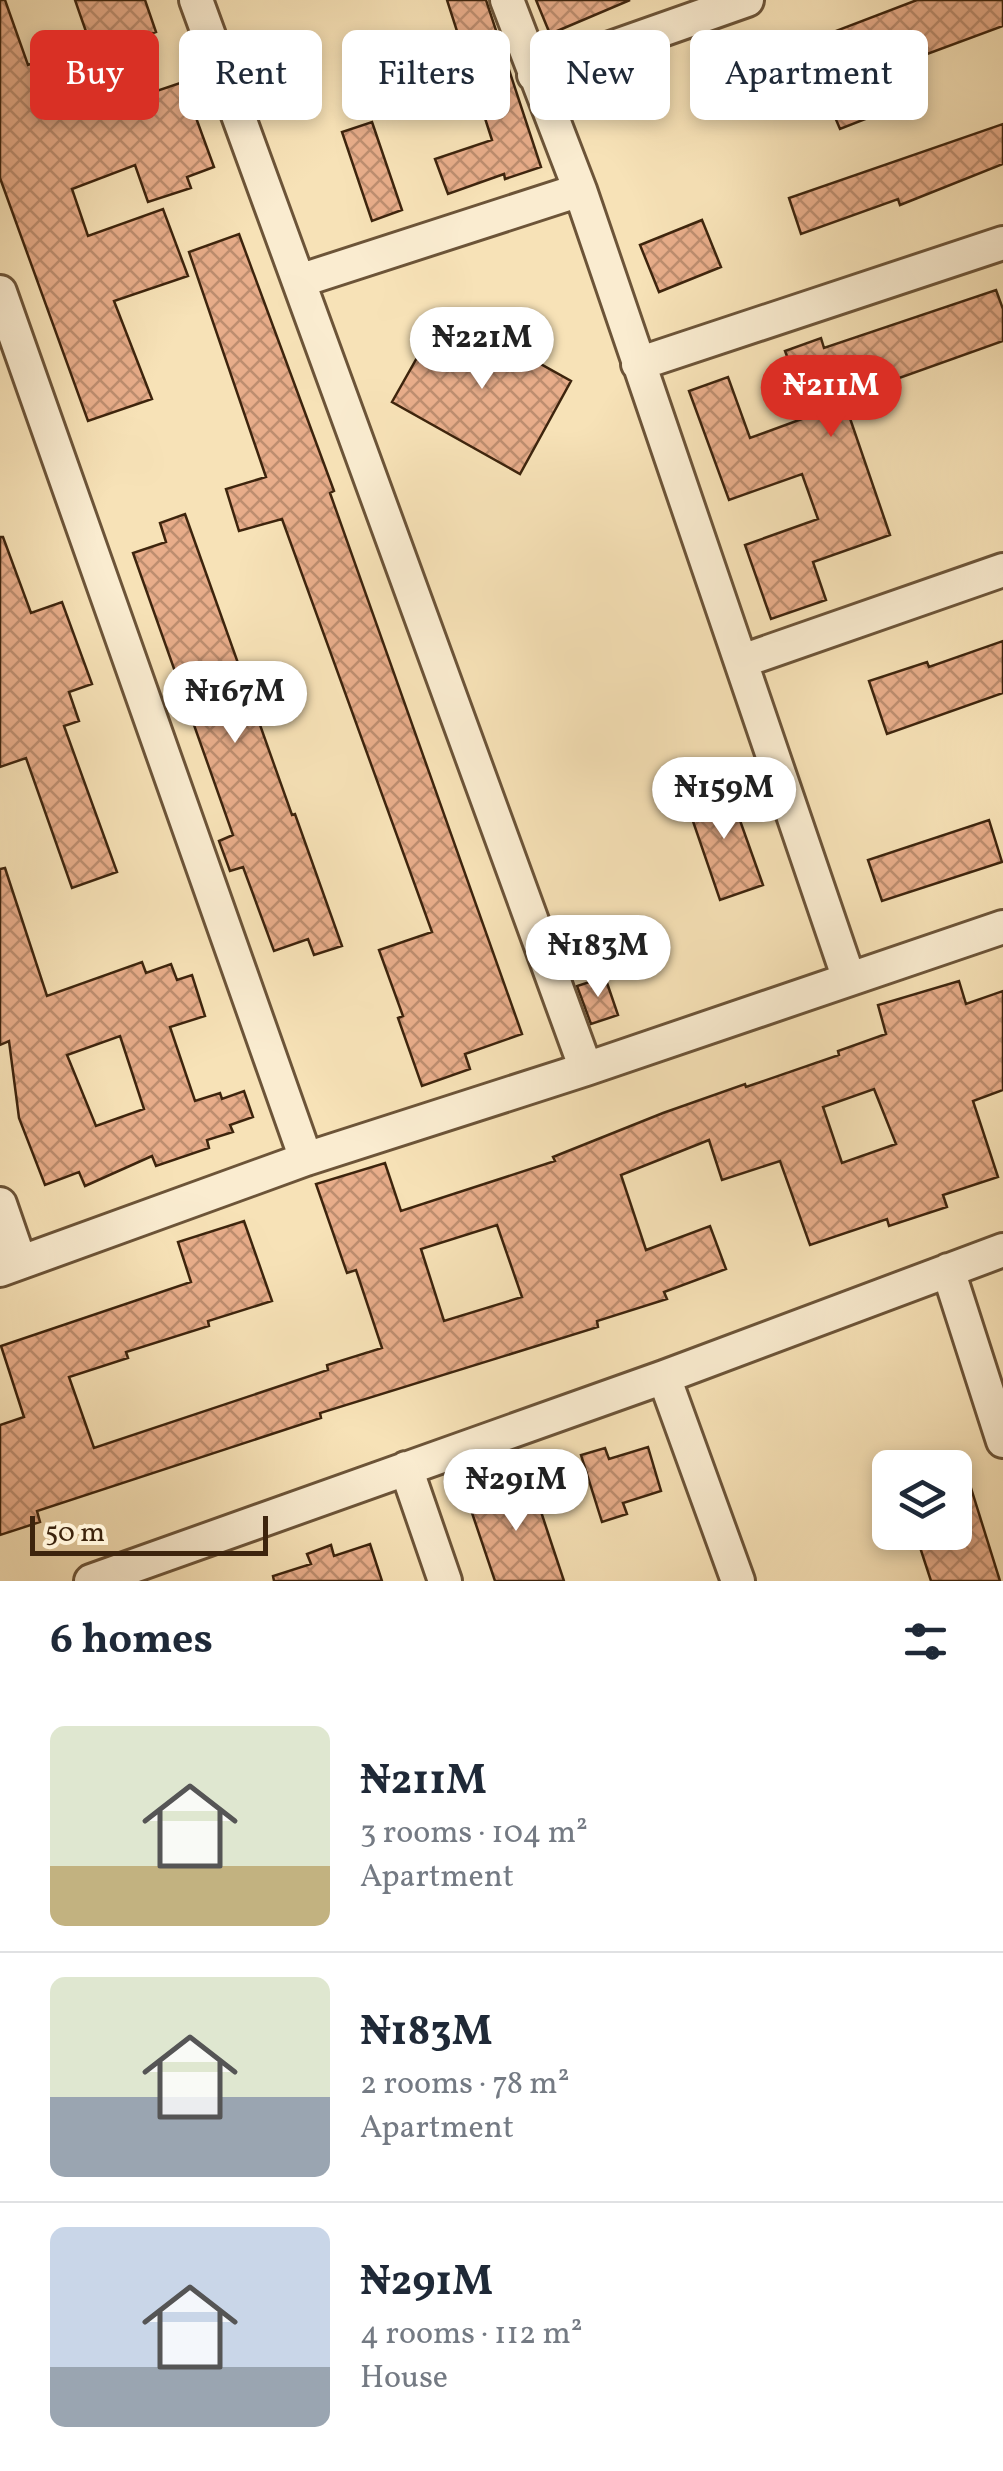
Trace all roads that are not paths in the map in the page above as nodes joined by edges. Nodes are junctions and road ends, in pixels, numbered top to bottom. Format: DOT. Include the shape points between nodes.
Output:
graph roads {
  1 [pos="196,0"];
  2 [pos="507,0"];
  3 [pos="746,0"];
  4 [pos="662,30"];
  5 [pos="530,65"];
  6 [pos="552,120"];
  7 [pos="580,190"];
  8 [pos="1003,244"];
  9 [pos="298,281"];
  10 [pos="0,292"];
  11 [pos="638,364"];
  12 [pos="1003,570"];
  13 [pos="742,661"];
  14 [pos="1003,927"];
  15 [pos="850,979"];
  16 [pos="586,1069"];
  17 [pos="306,1159"];
  18 [pos="0,1204"];
  19 [pos="1003,1250"];
  20 [pos="10,1266"];
  21 [pos="948,1270"];
  22 [pos="664,1376"];
  23 [pos="1003,1441"];
  24 [pos="406,1468"];
  25 [pos="126,1575"];
  26 [pos="91,1581"];
  27 [pos="444,1581"];
  28 [pos="738,1581"];
  1 -- 9 [label="street"];
  2 -- 5 [label="street"];
  3 -- 4 [label="street"];
  6 -- 7 [label="street"];
  7 -- 9 [label="street"];
  7 -- 11 [label="street"];
  8 -- 11 [label="street"];
  9 -- 16 [label="street"];
  10 -- 17 [label="street"];
  11 -- 13 [label="street"];
  12 -- 13 [label="street"];
  13 -- 15 [label="street"];
  14 -- 15 [label="street"];
  15 -- 16 [label="street"];
  16 -- 17 [label="street"];
  17 -- 20 [label="street"];
  18 -- 20 [label="street"];
  19 -- 21 [label="street"];
  21 -- 22 [label="street"];
  21 -- 23 [label="street"];
  22 -- 24 [label="street"];
  22 -- 28 [label="street"];
  24 -- 25 [label="street"];
  24 -- 27 [label="street"];
  25 -- 26 [label="street"];
}
